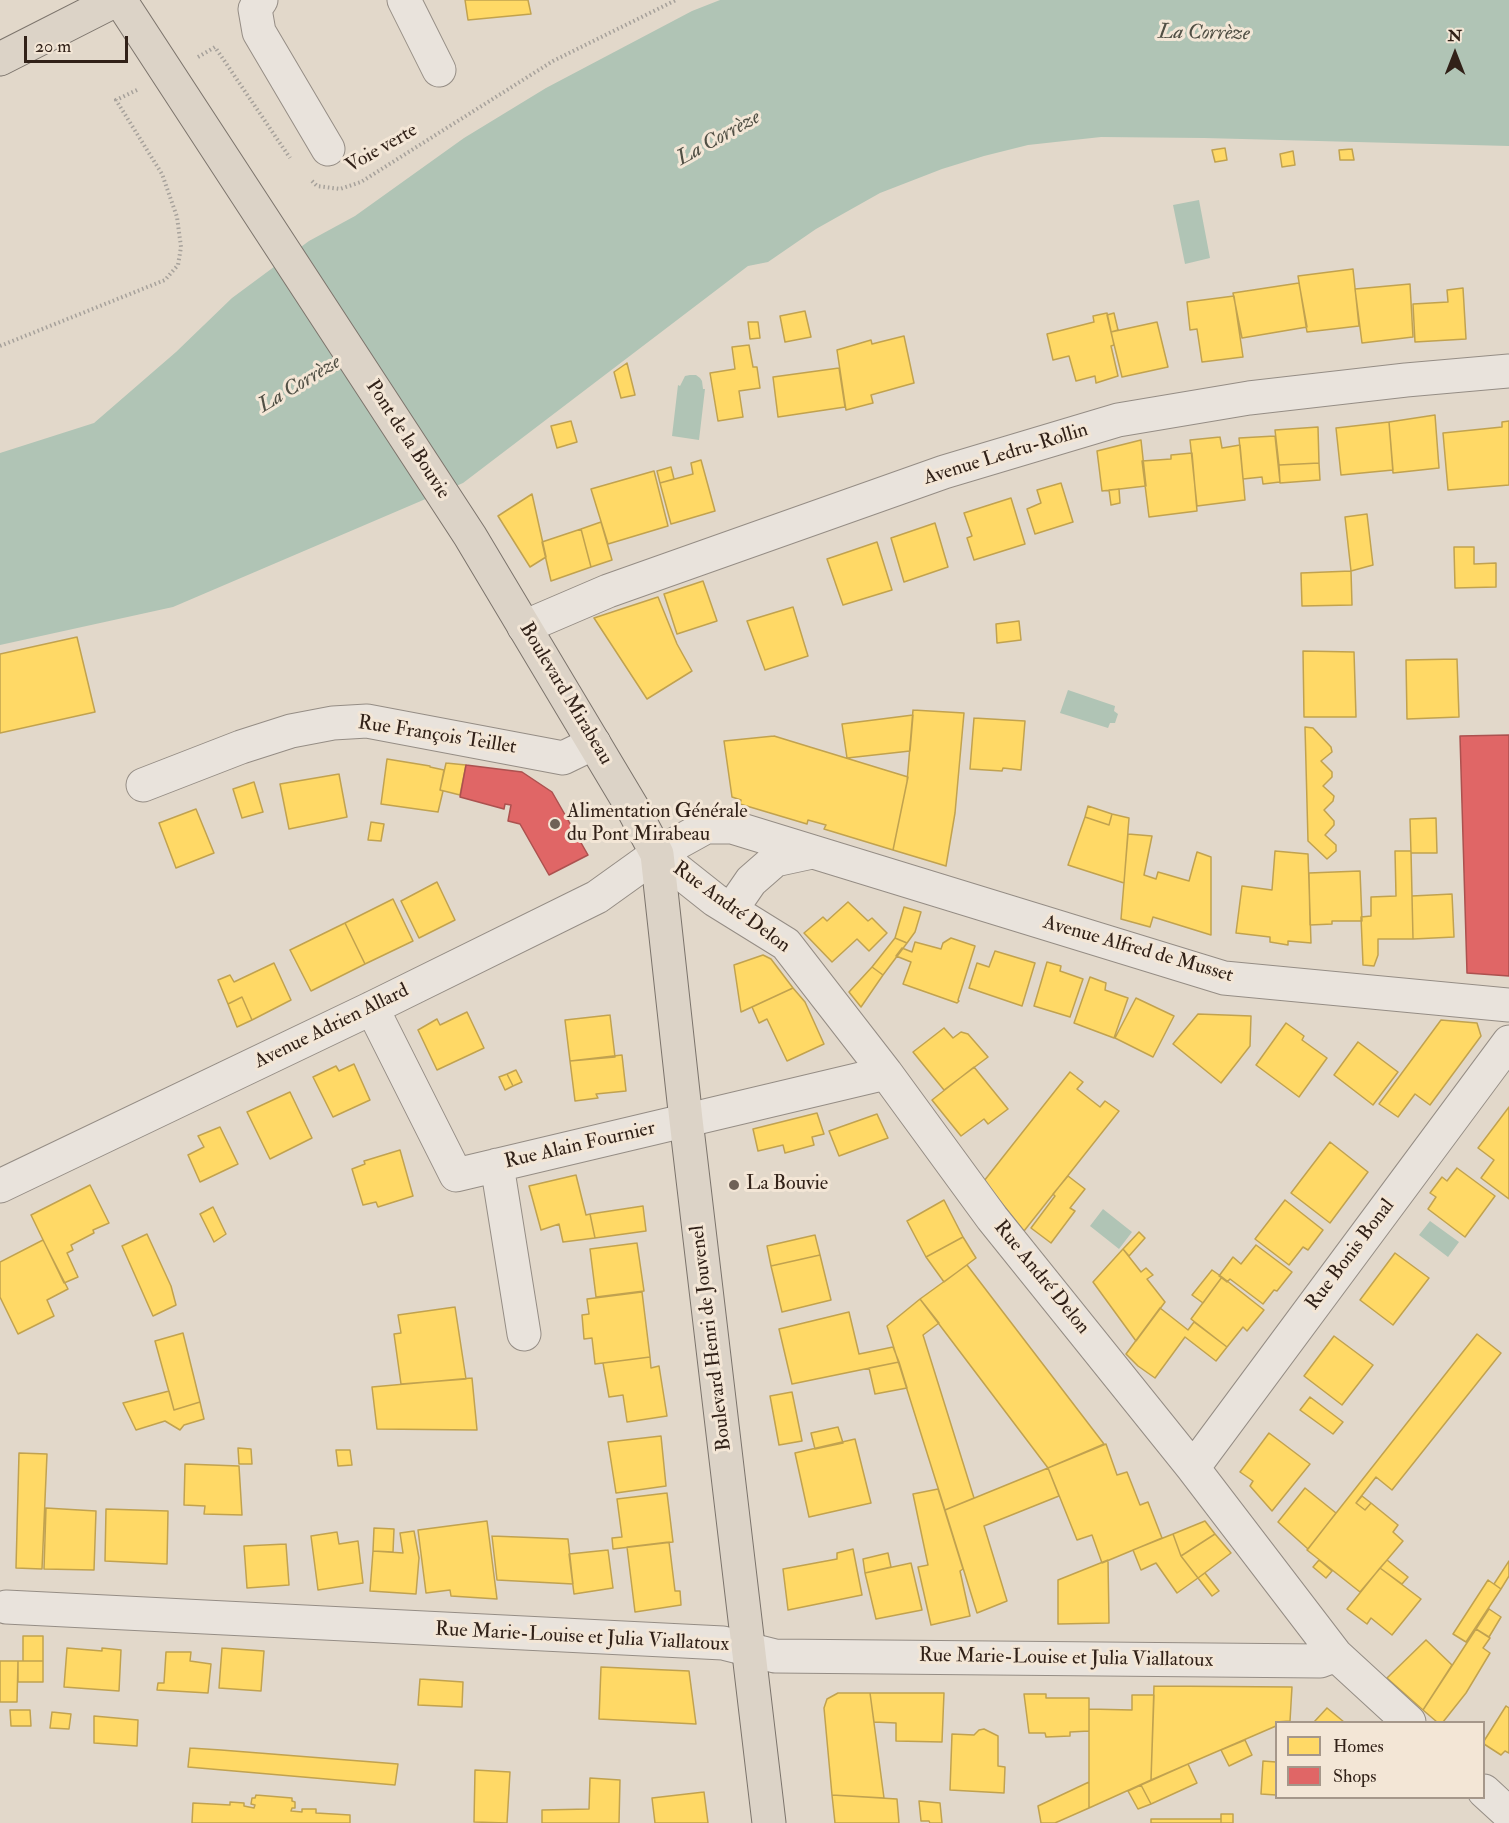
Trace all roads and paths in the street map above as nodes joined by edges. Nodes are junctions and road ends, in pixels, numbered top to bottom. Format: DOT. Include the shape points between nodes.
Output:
graph roads {
  1 [pos="118,0"];
  2 [pos="261,0"];
  3 [pos="404,0"];
  4 [pos="676,0"];
  5 [pos="0,59"];
  6 [pos="440,70"];
  7 [pos="169,74"];
  8 [pos="328,149"];
  9 [pos="292,160"];
  10 [pos="305,175"];
  11 [pos="0,346"];
  12 [pos="1509,371"];
  13 [pos="470,536"];
  14 [pos="524,627"];
  15 [pos="594,743"];
  16 [pos="143,785"];
  17 [pos="812,852"];
  18 [pos="657,854"];
  19 [pos="731,910"];
  20 [pos="1509,1005"];
  21 [pos="372,1008"];
  22 [pos="1509,1042"];
  23 [pos="886,1073"];
  24 [pos="686,1120"];
  25 [pos="497,1165"];
  26 [pos="0,1186"];
  27 [pos="524,1334"];
  28 [pos="1193,1468"];
  29 [pos="6,1607"];
  30 [pos="749,1650"];
  31 [pos="1336,1655"];
  32 [pos="1408,1721"];
  33 [pos="1485,1792"];
  34 [pos="1509,1814"];
  35 [pos="769,1823"];
  1 -- 5 [label="main road"];
  1 -- 7 [label="main road"];
  2 -- 8 [label="street" via="255,9 259,32"];
  3 -- 6 [label="street"];
  4 -- 10 [label="path, Voie verte" via="553,61 361,182 340,189 317,186"];
  7 -- 9 [label="path" via="215,47"];
  7 -- 11 [label="path" via="116,100 162,174 177,217 181,248 178,265 165,280"];
  7 -- 13 [label="main road, Pont de la Bouvie"];
  12 -- 14 [label="street, Avenue Ledru-Rollin" via="1249,398 1118,420 933,476 608,591"];
  13 -- 14 [label="main road, Boulevard Mirabeau"];
  14 -- 15 [label="main road, Boulevard Mirabeau"];
  15 -- 16 [label="street, Rue François Teillet" via="563,758 367,721 333,723 291,730"];
  15 -- 18 [label="main road, Boulevard Mirabeau"];
  17 -- 18 [label="street, Avenue Alfred de Musset" via="732,827 706,827"];
  17 -- 19 [label="street, Avenue Alfred de Musset" via="775,860 751,881"];
  17 -- 20 [label="street, Avenue Alfred de Musset" via="1224,978"];
  18 -- 19 [label="street, Rue André Delon"];
  18 -- 21 [label="street, Avenue Adrien Allard" via="597,897"];
  18 -- 24 [label="main road, Boulevard Henri de Jouvenel"];
  19 -- 23 [label="street, Rue André Delon" via="786,944"];
  21 -- 25 [label="street, Rue Alain Fournier" via="456,1175"];
  21 -- 26 [label="street, Avenue Adrien Allard"];
  22 -- 28 [label="street, Rue Bonis Bonal"];
  23 -- 24 [label="street, Rue Alain Fournier"];
  23 -- 28 [label="street, Rue André Delon" via="992,1218"];
  24 -- 25 [label="street, Rue Alain Fournier"];
  24 -- 30 [label="main road, Boulevard Henri de Jouvenel"];
  25 -- 27 [label="street"];
  28 -- 31 [label="street, Rue André Delon"];
  29 -- 30 [label="street, Rue Marie-Louise et Julia Viallatoux" via="723,1643"];
  30 -- 31 [label="street, Rue Marie-Louise et Julia Viallatoux" via="775,1656 1308,1661"];
  30 -- 35 [label="main road, Boulevard Henri de Jouvenel"];
  31 -- 32 [label="street, Rue André Delon"];
  33 -- 34 [label="street"];
}
